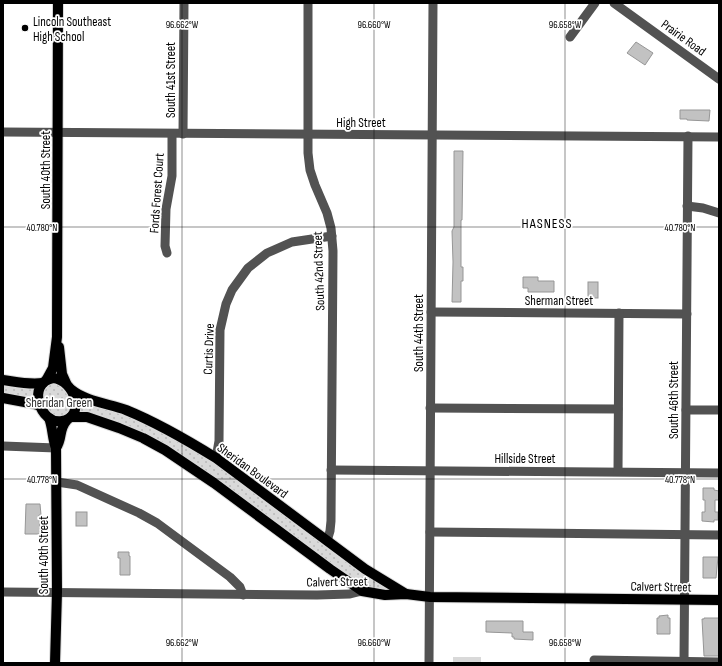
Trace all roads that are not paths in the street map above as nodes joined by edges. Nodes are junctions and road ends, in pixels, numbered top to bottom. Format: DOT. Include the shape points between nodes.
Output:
graph roads {
  1 [pos="58,3"];
  2 [pos="184,3"];
  3 [pos="308,3"];
  4 [pos="432,3"];
  5 [pos="595,3"];
  6 [pos="614,3"];
  7 [pos="570,38"];
  8 [pos="719,79"];
  9 [pos="3,132"];
  10 [pos="58,133"];
  11 [pos="172,134"];
  12 [pos="183,134"];
  13 [pos="308,134"];
  14 [pos="432,135"];
  15 [pos="688,136"];
  16 [pos="719,136"];
  17 [pos="687,206"];
  18 [pos="719,213"];
  19 [pos="332,236"];
  20 [pos="167,253"];
  21 [pos="431,312"];
  22 [pos="619,313"];
  23 [pos="687,314"];
  24 [pos="57,337"];
  25 [pos="3,380"];
  26 [pos="45,381"];
  27 [pos="69,386"];
  28 [pos="3,398"];
  29 [pos="41,406"];
  30 [pos="430,408"];
  31 [pos="618,409"];
  32 [pos="686,410"];
  33 [pos="719,410"];
  34 [pos="48,418"];
  35 [pos="69,418"];
  36 [pos="3,446"];
  37 [pos="56,448"];
  38 [pos="216,458"];
  39 [pos="332,470"];
  40 [pos="430,470"];
  41 [pos="618,471"];
  42 [pos="686,473"];
  43 [pos="719,473"];
  44 [pos="57,482"];
  45 [pos="430,532"];
  46 [pos="686,535"];
  47 [pos="719,535"];
  48 [pos="327,541"];
  49 [pos="362,591"];
  50 [pos="3,592"];
  51 [pos="57,592"];
  52 [pos="406,594"];
  53 [pos="243,595"];
  54 [pos="430,597"];
  55 [pos="685,600"];
  56 [pos="719,600"];
  57 [pos="594,660"];
  58 [pos="684,662"];
  59 [pos="719,662"];
  60 [pos="55,663"];
  61 [pos="429,663"];
  1 -- 10 [label="main road, South 40th Street"];
  2 -- 12 [label="street, South 41st Street"];
  3 -- 13 [label="street, South 42nd Street"];
  4 -- 14 [label="street, South 44th Street"];
  5 -- 7 [label="street"];
  6 -- 8 [label="street, Prairie Road"];
  9 -- 10 [label="street, High Street"];
  10 -- 11 [label="street, High Street"];
  10 -- 24 [label="main road, South 40th Street"];
  11 -- 12 [label="street, High Street"];
  11 -- 20 [label="street, Fords Forest Court" via="172,176 166,209"];
  12 -- 13 [label="street, High Street"];
  13 -- 14 [label="street, High Street"];
  13 -- 19 [label="street, South 42nd Street" via="310,170 327,213"];
  14 -- 15 [label="street, High Street"];
  14 -- 21 [label="street, South 44th Street"];
  15 -- 16 [label="street, High Street"];
  15 -- 17 [label="street, South 46th Street"];
  17 -- 18 [label="street"];
  17 -- 23 [label="street, South 46th Street"];
  19 -- 38 [label="street, Curtis Drive" via="292,242 267,253 248,268 232,290 220,330 219,441"];
  19 -- 39 [label="street, South 42nd Street"];
  21 -- 22 [label="street, Sherman Street"];
  21 -- 30 [label="street, South 44th Street"];
  22 -- 23 [label="street, Sherman Street"];
  22 -- 31 [label="street"];
  23 -- 32 [label="street, South 46th Street"];
  24 -- 26 [label="main road, South 40th Street" via="52,368"];
  24 -- 27 [label="main road, South 40th Street" via="62,374"];
  25 -- 26 [label="main road" via="28,384"];
  26 -- 27 [label="main road" via="57,378"];
  26 -- 29 [label="main road" via="38,395"];
  27 -- 35 [label="main road" via="76,407"];
  27 -- 38 [label="main road, Sheridan Boulevard" via="80,396 152,421"];
  28 -- 29 [label="main road"];
  29 -- 34 [label="main road"];
  30 -- 31 [label="street"];
  30 -- 40 [label="street, South 44th Street"];
  31 -- 41 [label="street"];
  32 -- 33 [label="street"];
  32 -- 42 [label="street, South 46th Street"];
  34 -- 35 [label="main road" via="59,421"];
  34 -- 37 [label="main road, South 40th Street"];
  35 -- 37 [label="main road, South 40th Street" via="62,425 60,442"];
  35 -- 49 [label="main road" via="87,417 119,428 165,450"];
  36 -- 37 [label="street"];
  37 -- 44 [label="main road, South 40th Street"];
  38 -- 48 [label="main road, Sheridan Boulevard"];
  39 -- 40 [label="street, Hillside Street"];
  39 -- 48 [label="street, South 42nd Street" via="331,521"];
  40 -- 41 [label="street, Hillside Street"];
  40 -- 45 [label="street, South 44th Street"];
  41 -- 42 [label="street, Hillside Street"];
  42 -- 43 [label="street, Hillside Street"];
  42 -- 46 [label="street, South 46th Street"];
  44 -- 51 [label="main road, South 40th Street"];
  44 -- 53 [label="street" via="83,488 157,523 230,577 240,586"];
  45 -- 46 [label="street"];
  45 -- 54 [label="street, South 44th Street"];
  46 -- 47 [label="street"];
  46 -- 55 [label="street, South 46th Street"];
  48 -- 52 [label="main road, Sheridan Boulevard" via="365,569"];
  49 -- 52 [label="main road, Calvert Street" via="385,595"];
  49 -- 53 [label="street, Calvert Street" via="341,595"];
  50 -- 51 [label="street, Calvert Street"];
  51 -- 53 [label="street, Calvert Street"];
  51 -- 60 [label="main road, South 40th Street"];
  52 -- 54 [label="main road, Calvert Street"];
  54 -- 55 [label="main road, Calvert Street"];
  54 -- 61 [label="street, South 44th Street"];
  55 -- 56 [label="main road, Calvert Street"];
  55 -- 58 [label="street, South 46th Street"];
  57 -- 58 [label="street"];
  58 -- 59 [label="street"];
}
